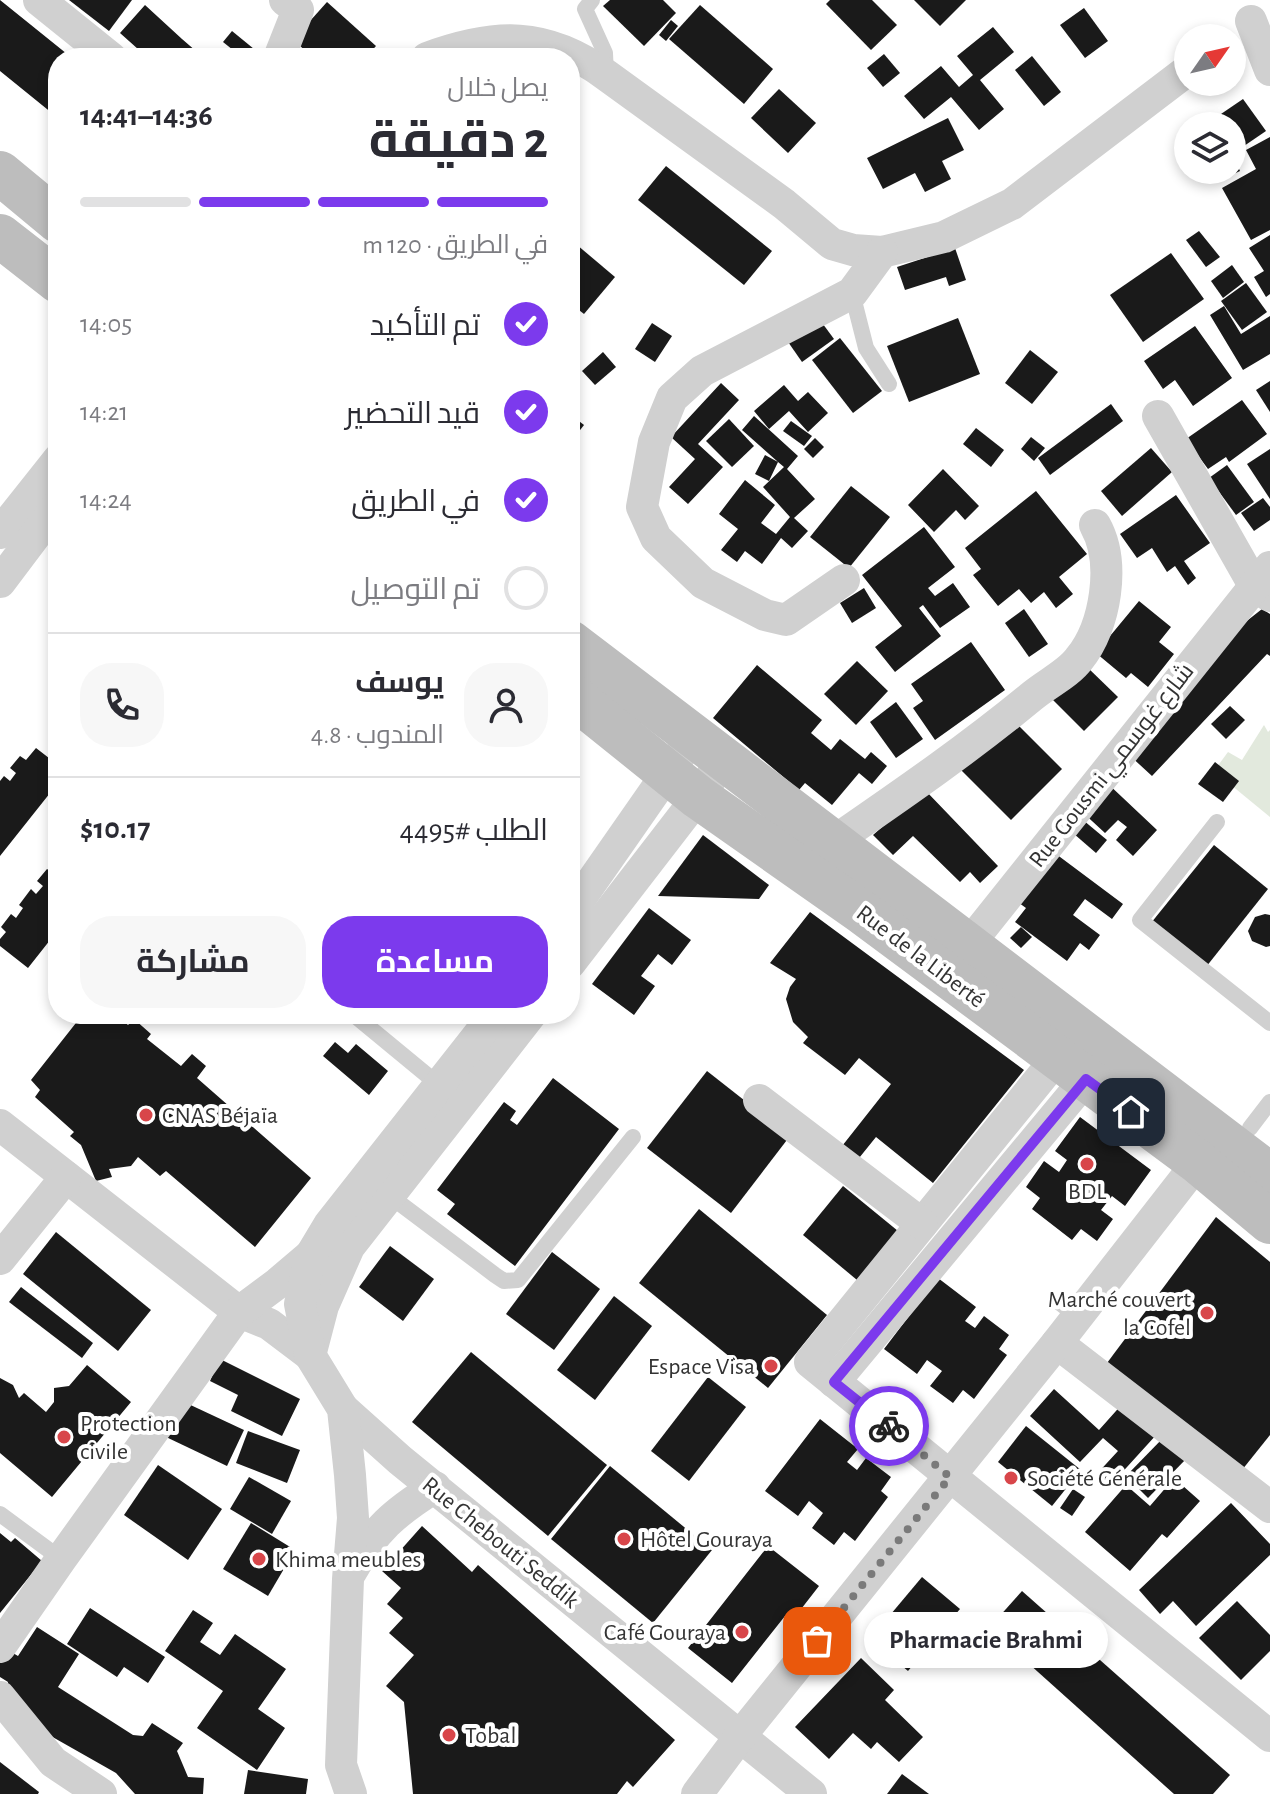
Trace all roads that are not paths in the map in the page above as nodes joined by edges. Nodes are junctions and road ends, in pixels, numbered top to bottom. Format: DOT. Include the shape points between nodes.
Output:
graph roads {
  1 [pos="39,0"];
  2 [pos="592,0"];
  3 [pos="296,3"];
  4 [pos="1250,24"];
  5 [pos="99,48"];
  6 [pos="282,48"];
  7 [pos="466,48"];
  8 [pos="561,48"];
  9 [pos="580,57"];
  10 [pos="1270,70"];
  11 [pos="606,75"];
  12 [pos="1174,81"];
  13 [pos="0,173"];
  14 [pos="48,213"];
  15 [pos="0,236"];
  16 [pos="882,252"];
  17 [pos="48,273"];
  18 [pos="852,293"];
  19 [pos="889,384"];
  20 [pos="1158,416"];
  21 [pos="48,473"];
  22 [pos="48,518"];
  23 [pos="1095,525"];
  24 [pos="0,533"];
  25 [pos="844,580"];
  26 [pos="0,582"];
  27 [pos="1265,583"];
  28 [pos="580,650"];
  29 [pos="580,702"];
  30 [pos="708,749"];
  31 [pos="683,785"];
  32 [pos="1217,822"];
  33 [pos="833,842"];
  34 [pos="580,902"];
  35 [pos="969,944"];
  36 [pos="580,947"];
  37 [pos="1270,1023"];
  38 [pos="365,1024"];
  39 [pos="487,1024"];
  40 [pos="523,1024"];
  41 [pos="1071,1068"];
  42 [pos="439,1085"];
  43 [pos="759,1100"];
  44 [pos="1270,1102"];
  45 [pos="0,1125"];
  46 [pos="1250,1128"];
  47 [pos="633,1137"];
  48 [pos="1198,1162"];
  49 [pos="1270,1175"];
  50 [pos="66,1177"];
  51 [pos="390,1196"];
  52 [pos="1270,1222"];
  53 [pos="922,1224"];
  54 [pos="311,1255"];
  55 [pos="0,1259"];
  56 [pos="239,1312"];
  57 [pos="1057,1343"];
  58 [pos="310,1355"];
  59 [pos="819,1375"];
  60 [pos="343,1409"];
  61 [pos="950,1477"];
  62 [pos="435,1487"];
  63 [pos="1270,1507"];
  64 [pos="0,1514"];
  65 [pos="61,1559"];
  66 [pos="348,1579"];
  67 [pos="0,1647"];
  68 [pos="0,1697"];
  69 [pos="741,1735"];
  70 [pos="1270,1736"];
  71 [pos="101,1794"];
  72 [pos="351,1794"];
  73 [pos="697,1794"];
  74 [pos="811,1794"];
  1 -- 5 [label="street"];
  2 -- 11 [label="lane" via="585,9 605,53"];
  3 -- 6 [label="street"];
  4 -- 10 [label="street"];
  7 -- 8 [label="street" via="525,39"];
  9 -- 11 [label="street"];
  11 -- 16 [label="street" via="832,244"];
  12 -- 16 [label="street" via="1012,204 944,237"];
  13 -- 14 [label="main road"];
  15 -- 17 [label="main road"];
  16 -- 18 [label="street"];
  18 -- 19 [label="lane" via="866,348"];
  18 -- 25 [label="street" via="702,371 672,398 654,442 642,507 656,538 703,583 765,615 786,620"];
  20 -- 27 [label="street"];
  21 -- 24 [label="street"];
  22 -- 26 [label="street"];
  23 -- 33 [label="street" via="1108,582 1080,659 948,763"];
  27 -- 35 [label="street, Rue Gousmi شارع غوسمي"];
  28 -- 30 [label="main road, Rue de la Liberté"];
  29 -- 31 [label="main road, Rue de la Liberté"];
  30 -- 31 [label="street" via="688,747"];
  30 -- 33 [label="main road, Rue de la Liberté"];
  31 -- 34 [label="street"];
  31 -- 36 [label="street"];
  31 -- 41 [label="main road, Rue de la Liberté"];
  32 -- 37 [label="lane" via="1140,920"];
  33 -- 35 [label="main road, Rue de la Liberté"];
  35 -- 49 [label="main road, Rue de la Liberté"];
  38 -- 42 [label="lane"];
  39 -- 42 [label="street"];
  40 -- 51 [label="street"];
  41 -- 48 [label="main road, Rue de la Liberté"];
  41 -- 53 [label="street"];
  41 -- 59 [label="street" via="970,1230 884,1319"];
  42 -- 54 [label="street"];
  43 -- 53 [label="street"];
  44 -- 46 [label="lane"];
  45 -- 50 [label="street"];
  47 -- 51 [label="lane" via="518,1280 504,1281"];
  48 -- 52 [label="main road, Rue de la Liberté"];
  48 -- 57 [label="street" via="1067,1308"];
  50 -- 55 [label="street"];
  50 -- 56 [label="street"];
  51 -- 58 [label="street" via="349,1247 323,1306"];
  53 -- 59 [label="street"];
  54 -- 56 [label="street"];
  54 -- 58 [label="street" via="300,1304"];
  56 -- 58 [label="street" via="269,1324"];
  56 -- 65 [label="street"];
  57 -- 61 [label="street"];
  57 -- 63 [label="street"];
  58 -- 60 [label="street"];
  59 -- 61 [label="street"];
  60 -- 62 [label="street, Rue Chebouti Seddik"];
  60 -- 66 [label="street" via="353,1518"];
  61 -- 69 [label="street"];
  61 -- 70 [label="street"];
  62 -- 66 [label="street" via="377,1530"];
  62 -- 69 [label="street, Rue Chebouti Seddik"];
  64 -- 65 [label="lane"];
  65 -- 67 [label="street"];
  66 -- 72 [label="street" via="341,1765"];
  68 -- 71 [label="street" via="53,1762"];
  69 -- 73 [label="street"];
  69 -- 74 [label="street, Rue Chebouti Seddik"];
}
